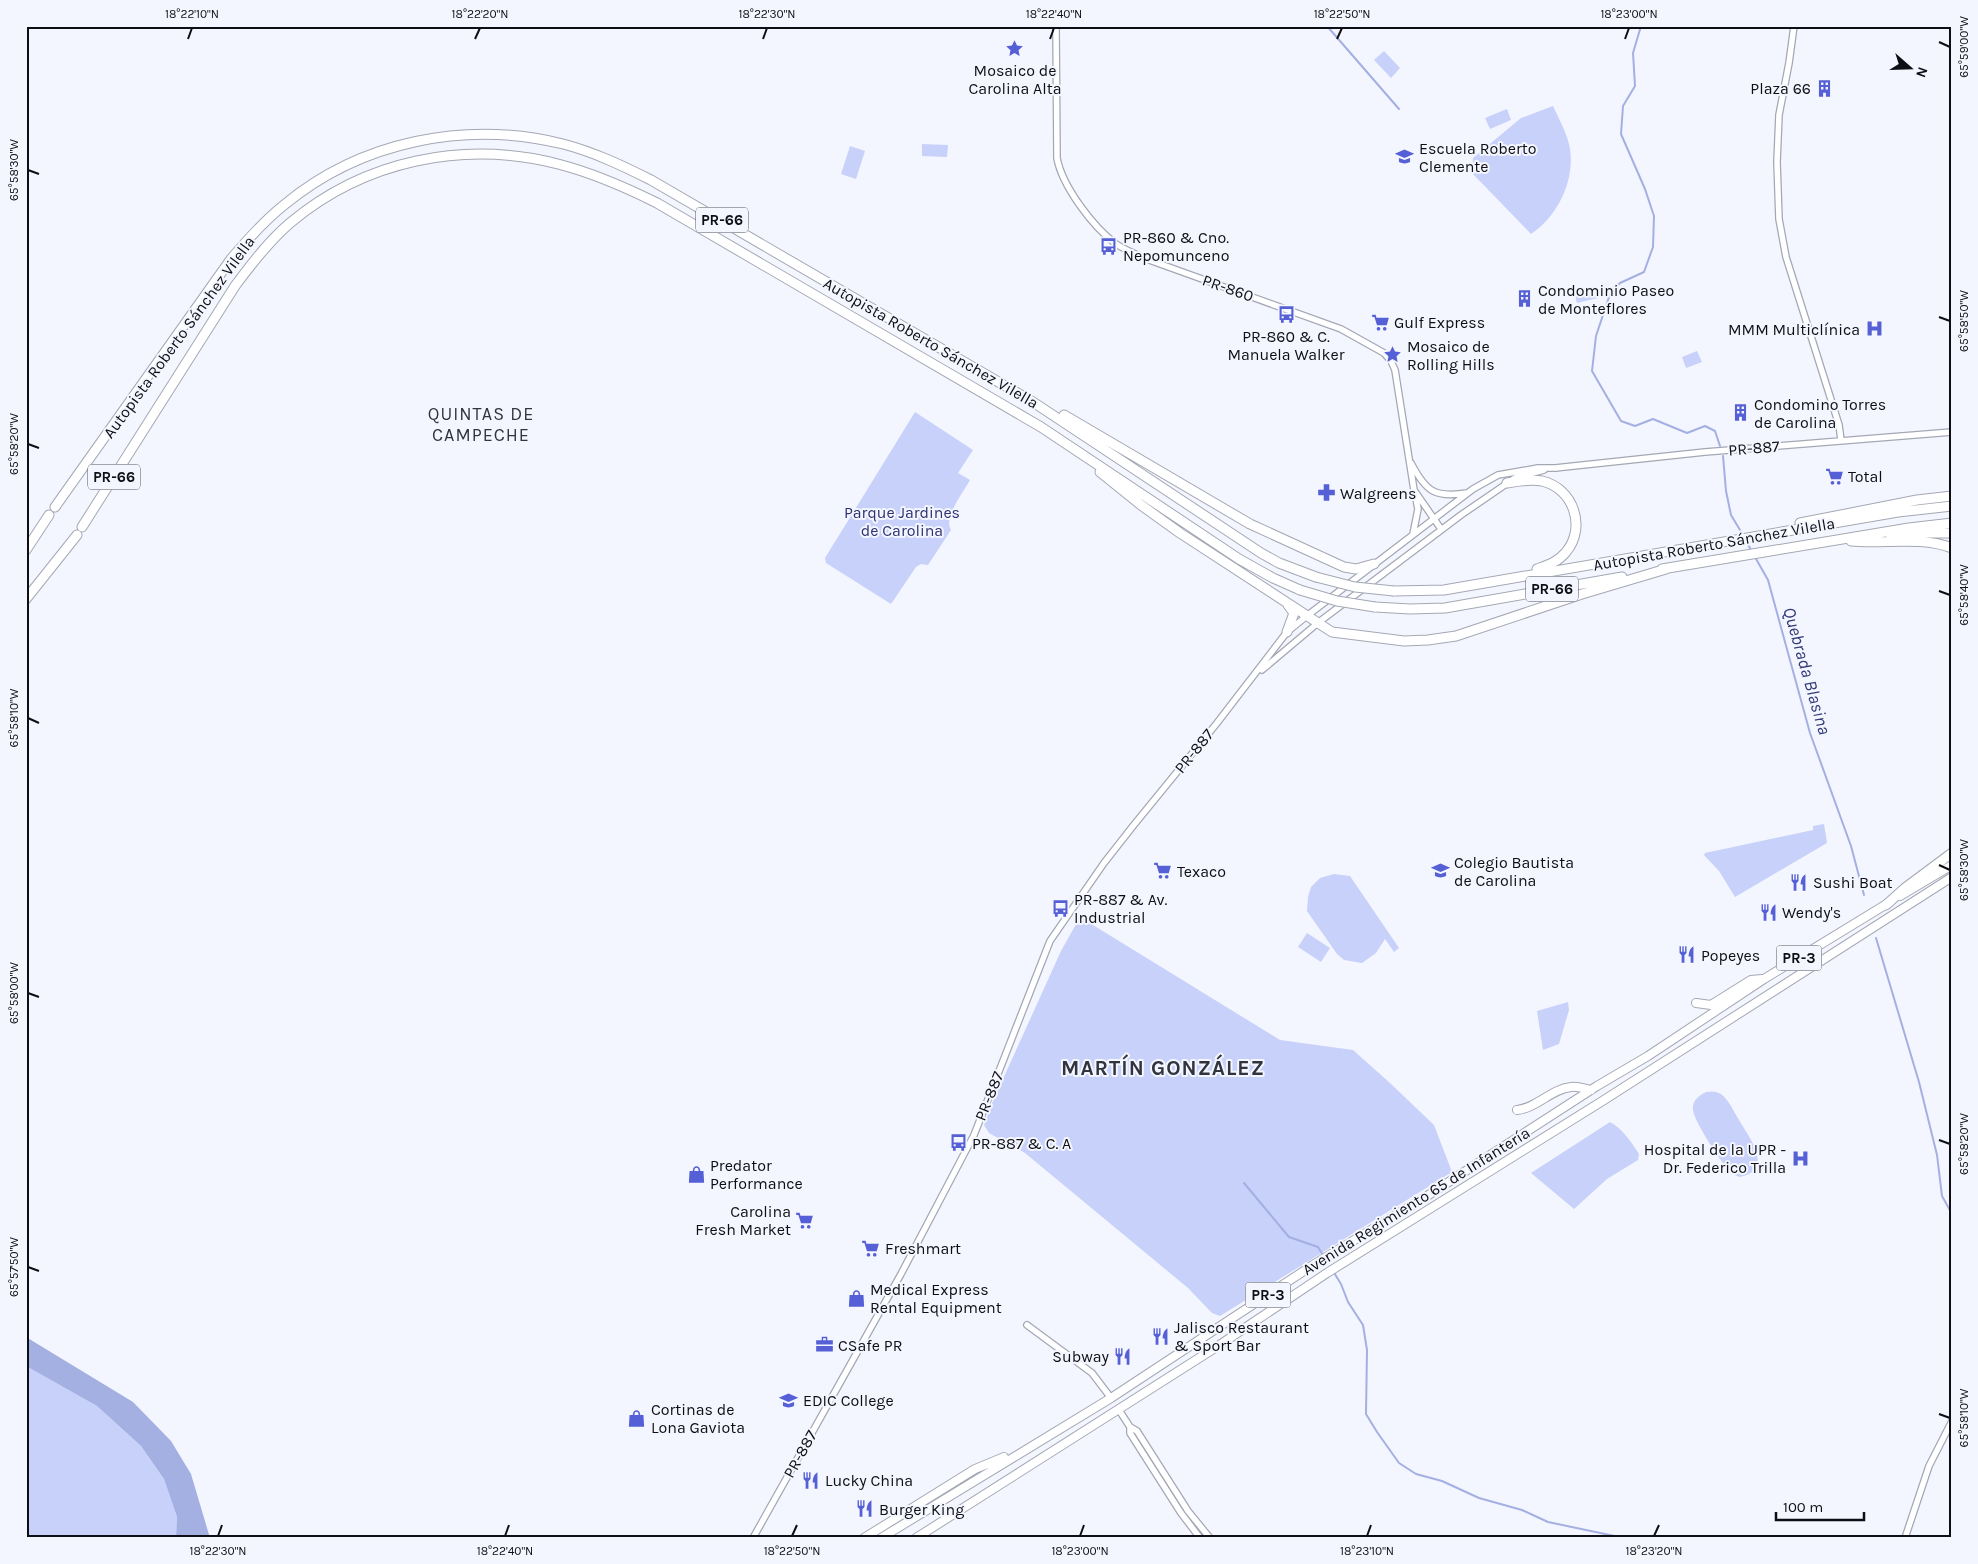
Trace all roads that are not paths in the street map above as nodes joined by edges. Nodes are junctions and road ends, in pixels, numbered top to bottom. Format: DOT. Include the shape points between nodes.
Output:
graph roads {
  1 [pos="1056,26"];
  2 [pos="1794,26"];
  3 [pos="987,375"];
  4 [pos="1952,432"];
  5 [pos="1841,440"];
  6 [pos="1061,441"];
  7 [pos="1409,458"];
  8 [pos="1557,468"];
  9 [pos="1507,483"];
  10 [pos="1414,490"];
  11 [pos="1469,492"];
  12 [pos="1952,496"];
  13 [pos="1952,506"];
  14 [pos="1434,518"];
  15 [pos="1952,523"];
  16 [pos="82,527"];
  17 [pos="1442,529"];
  18 [pos="1952,532"];
  19 [pos="1777,533"];
  20 [pos="77,535"];
  21 [pos="1413,535"];
  22 [pos="1839,540"];
  23 [pos="1952,548"];
  24 [pos="26,550"];
  25 [pos="1374,564"];
  26 [pos="1666,568"];
  27 [pos="1521,576"];
  28 [pos="26,599"];
  29 [pos="1284,602"];
  30 [pos="1308,615"];
  31 [pos="1320,622"];
  32 [pos="1288,632"];
  33 [pos="1254,676"];
  34 [pos="1952,853"];
  35 [pos="1952,865"];
  36 [pos="1952,878"];
  37 [pos="1886,905"];
  38 [pos="1764,979"];
  39 [pos="1696,1003"];
  40 [pos="1591,1090"];
  41 [pos="1517,1110"];
  42 [pos="1027,1325"];
  43 [pos="1111,1398"];
  44 [pos="1119,1410"];
  45 [pos="1952,1421"];
  46 [pos="1178,1502"];
  47 [pos="888,1532"];
  48 [pos="926,1534"];
  49 [pos="753,1538"];
  50 [pos="864,1538"];
  51 [pos="880,1538"];
  52 [pos="916,1538"];
  53 [pos="1200,1538"];
  54 [pos="1210,1538"];
  55 [pos="1904,1538"];
  1 -- 7 [label="street, PR-860 / PR-860" via="1057,158 1066,184 1087,214 1124,249 1341,329 1384,353 1395,370"];
  2 -- 5 [label="street" via="1779,115 1780,220 1786,257"];
  3 -- 24 [label="highway, Autopista Roberto Sánchez Vilella / PR-66" via="702,208 604,158 563,144 529,138 480,134 439,137 398,146 337,170 300,192 264,222 231,260"];
  3 -- 25 [label="highway" via="1013,385 1277,538 1344,568 1356,569"];
  3 -- 27 [label="highway, Autopista Roberto Sánchez Vilella / PR-66, bridge" via="1061,420 1261,553 1316,577 1394,592 1444,590"];
  4 -- 5 [label="street, PR-887"];
  5 -- 8 [label="street, PR-887"];
  6 -- 16 [label="highway, Autopista Roberto Sánchez Vilella / PR-66" via="657,202 579,170 518,156 464,153 410,161 349,184 289,224 255,259 235,286"];
  6 -- 26 [label="highway, Autopista Roberto Sánchez Vilella / PR-66, bridge" via="1239,559 1300,590 1337,601 1375,607 1445,608"];
  6 -- 29 [label="highway" via="1141,505"];
  7 -- 10 [label="street, PR-860 / PR-860"];
  7 -- 11 [label="street" via="1424,484 1437,494"];
  8 -- 9 [label="street, PR-887"];
  8 -- 11 [label="street, PR-887" via="1498,475"];
  9 -- 17 [label="street, PR-887"];
  9 -- 27 [label="highway" via="1533,480 1551,484 1566,496 1576,517 1574,538 1563,555 1547,566"];
  10 -- 14 [label="street, PR-860 / PR-860"];
  10 -- 21 [label="street" via="1418,509"];
  11 -- 14 [label="street, PR-887"];
  12 -- 19 [label="highway" via="1793,524"];
  13 -- 19 [label="highway, Autopista Roberto Sánchez Vilella / PR-66"];
  14 -- 17 [label="street, PR-860 / PR-860"];
  14 -- 21 [label="street, PR-887"];
  15 -- 22 [label="highway, Autopista Roberto Sánchez Vilella / PR-66"];
  17 -- 31 [label="street, PR-887"];
  18 -- 22 [label="highway"];
  19 -- 27 [label="highway, Autopista Roberto Sánchez Vilella / PR-66"];
  20 -- 28 [label="highway"];
  21 -- 25 [label="street, PR-887"];
  22 -- 23 [label="highway" via="1922,542"];
  22 -- 26 [label="highway, Autopista Roberto Sánchez Vilella / PR-66"];
  25 -- 30 [label="street, PR-887"];
  26 -- 31 [label="highway" via="1441,639 1404,641 1332,632"];
  29 -- 30 [label="highway"];
  29 -- 32 [label="highway" via="1294,613"];
  30 -- 31 [label="highway"];
  30 -- 32 [label="street, PR-887"];
  31 -- 33 [label="street, PR-887"];
  32 -- 33 [label="street, PR-887"];
  33 -- 49 [label="street, PR-887" via="1104,862 1050,941 974,1135 901,1274"];
  34 -- 37 [label="highway"];
  35 -- 37 [label="main road, Avenida Regimiento 65 de Infantería / PR-3"];
  36 -- 44 [label="main road, Avenida Regimiento 65 de Infantería / PR-3" via="1327,1273"];
  37 -- 38 [label="main road, Avenida Regimiento 65 de Infantería / PR-3"];
  38 -- 39 [label="main road" via="1751,980 1711,1005"];
  38 -- 40 [label="main road, Avenida Regimiento 65 de Infantería / PR-3"];
  40 -- 41 [label="main road" via="1573,1086 1526,1109"];
  40 -- 43 [label="main road, Avenida Regimiento 65 de Infantería / PR-3"];
  42 -- 43 [label="street" via="1092,1373"];
  43 -- 47 [label="main road, Avenida Regimiento 65 de Infantería / PR-3" via="1018,1453 975,1468"];
  44 -- 46 [label="street" via="1130,1427 1130,1433 1143,1447"];
  44 -- 48 [label="main road, Avenida Regimiento 65 de Infantería / PR-3"];
  45 -- 55 [label="street" via="1929,1466"];
  46 -- 53 [label="street"];
  46 -- 54 [label="street"];
  47 -- 50 [label="main road"];
  47 -- 51 [label="main road"];
  48 -- 52 [label="main road, Avenida Regimiento 65 de Infantería / PR-3"];
}
